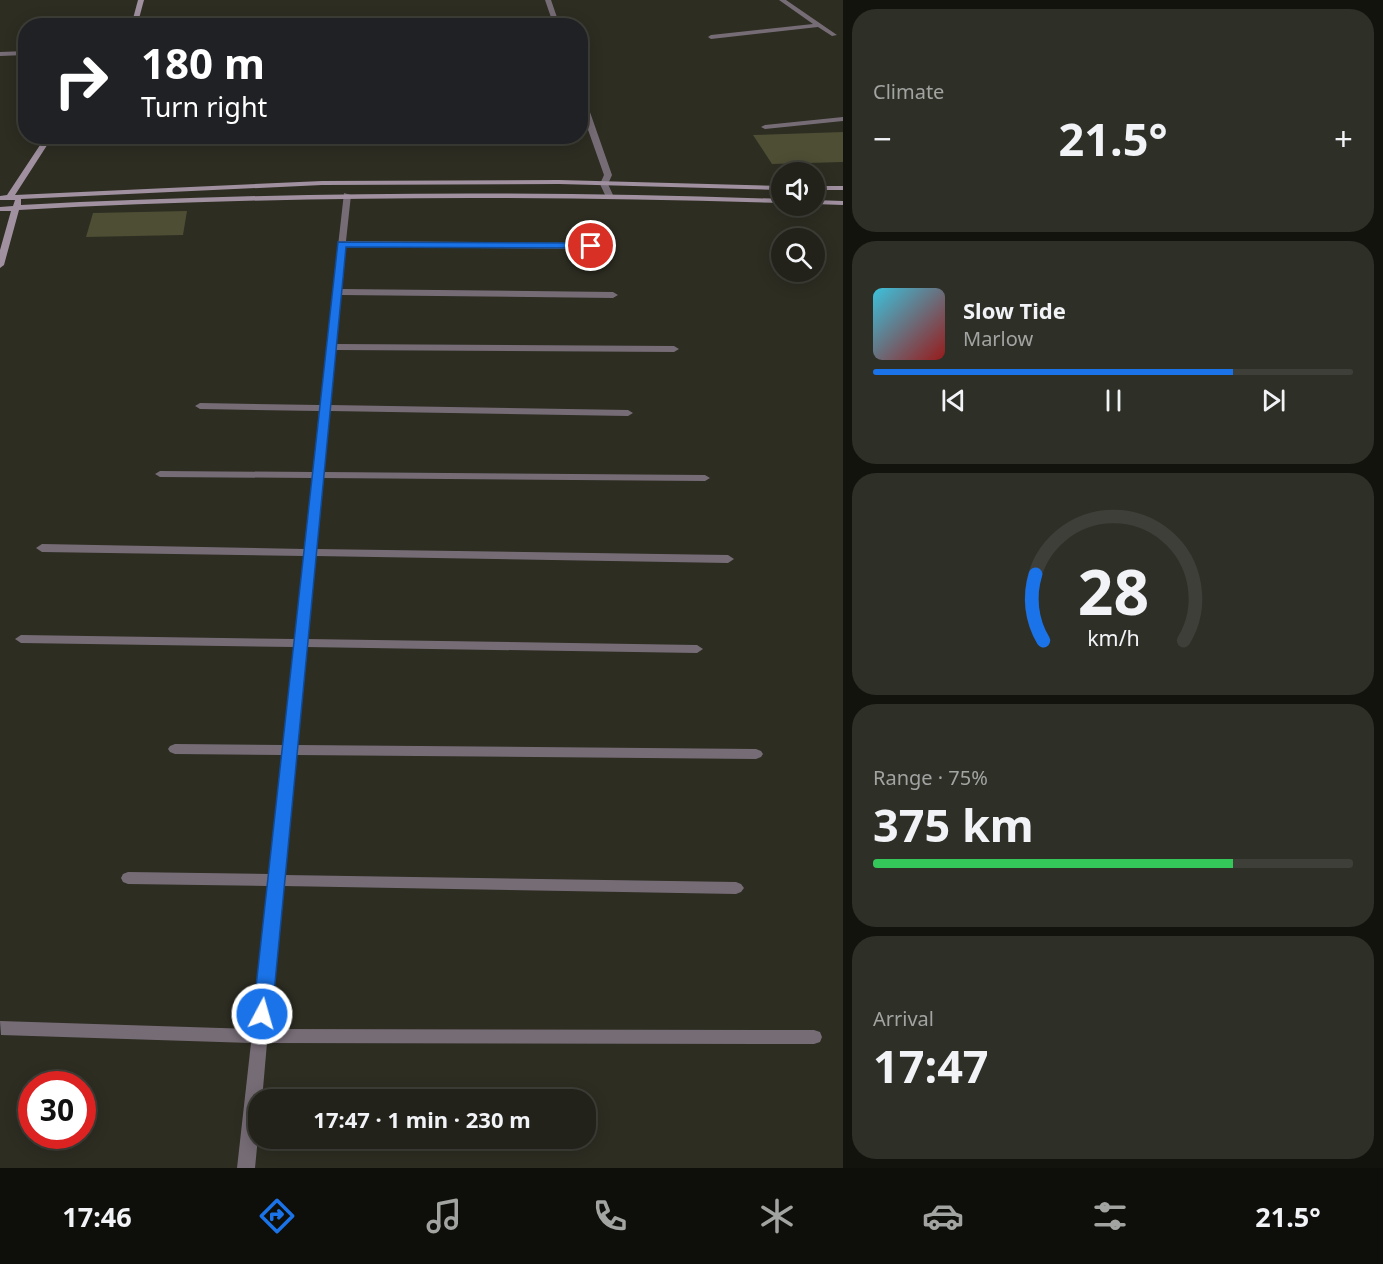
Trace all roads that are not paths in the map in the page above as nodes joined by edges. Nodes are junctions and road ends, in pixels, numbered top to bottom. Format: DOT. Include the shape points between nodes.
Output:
graph roads {
  1 [pos="141,0"];
  2 [pos="548,0"];
  3 [pos="782,0"];
  4 [pos="136,18"];
  5 [pos="554,18"];
  6 [pos="821,25"];
  7 [pos="834,34"];
  8 [pos="711,37"];
  9 [pos="18,53"];
  10 [pos="0,54"];
  11 [pos="588,118"];
  12 [pos="843,119"];
  13 [pos="765,127"];
  14 [pos="46,144"];
  15 [pos="604,184"];
  16 [pos="771,188"];
  17 [pos="825,188"];
  18 [pos="843,188"];
  19 [pos="347,195"];
  20 [pos="609,195"];
  21 [pos="15,197"];
  22 [pos="0,198"];
  23 [pos="771,201"];
  24 [pos="825,202"];
  25 [pos="843,203"];
  26 [pos="16,208"];
  27 [pos="0,209"];
  28 [pos="342,244"];
  29 [pos="591,246"];
  30 [pos="0,265"];
  31 [pos="337,292"];
  32 [pos="613,295"];
  33 [pos="331,347"];
  34 [pos="674,349"];
  35 [pos="200,406"];
  36 [pos="325,408"];
  37 [pos="628,412"];
  38 [pos="160,474"];
  39 [pos="318,474"];
  40 [pos="705,478"];
  41 [pos="42,549"];
  42 [pos="310,554"];
  43 [pos="728,559"];
  44 [pos="21,639"];
  45 [pos="299,642"];
  46 [pos="697,649"];
  47 [pos="175,750"];
  48 [pos="289,751"];
  49 [pos="756,754"];
  50 [pos="128,878"];
  51 [pos="276,880"];
  52 [pos="736,888"];
  53 [pos="1,1028"];
  54 [pos="260,1036"];
  55 [pos="814,1037"];
  56 [pos="246,1168"];
  1 -- 4 [label="street"];
  2 -- 5 [label="street"];
  3 -- 6 [label="street"];
  6 -- 7 [label="street"];
  6 -- 8 [label="street"];
  9 -- 10 [label="street"];
  11 -- 15 [label="street" via="608,175"];
  12 -- 13 [label="street"];
  14 -- 21 [label="street"];
  15 -- 16 [label="street"];
  15 -- 20 [label="street"];
  15 -- 21 [label="street" via="322,183"];
  17 -- 18 [label="street"];
  19 -- 20 [label="street"];
  19 -- 26 [label="street"];
  19 -- 28 [label="street"];
  20 -- 23 [label="street"];
  21 -- 22 [label="street"];
  21 -- 26 [label="street"];
  24 -- 25 [label="street"];
  26 -- 27 [label="street"];
  26 -- 30 [label="street"];
  28 -- 29 [label="street"];
  28 -- 31 [label="street"];
  31 -- 32 [label="street"];
  31 -- 33 [label="street"];
  33 -- 34 [label="street"];
  33 -- 36 [label="street"];
  35 -- 36 [label="street"];
  36 -- 37 [label="street"];
  36 -- 39 [label="street"];
  38 -- 39 [label="street"];
  39 -- 40 [label="street"];
  39 -- 42 [label="street"];
  41 -- 42 [label="street"];
  42 -- 43 [label="street"];
  42 -- 45 [label="street"];
  44 -- 45 [label="street"];
  45 -- 46 [label="street"];
  45 -- 48 [label="street"];
  47 -- 48 [label="street"];
  48 -- 49 [label="street"];
  48 -- 51 [label="street"];
  50 -- 51 [label="street"];
  51 -- 52 [label="street"];
  51 -- 54 [label="street"];
  53 -- 54 [label="street"];
  54 -- 55 [label="street"];
  54 -- 56 [label="street"];
}
